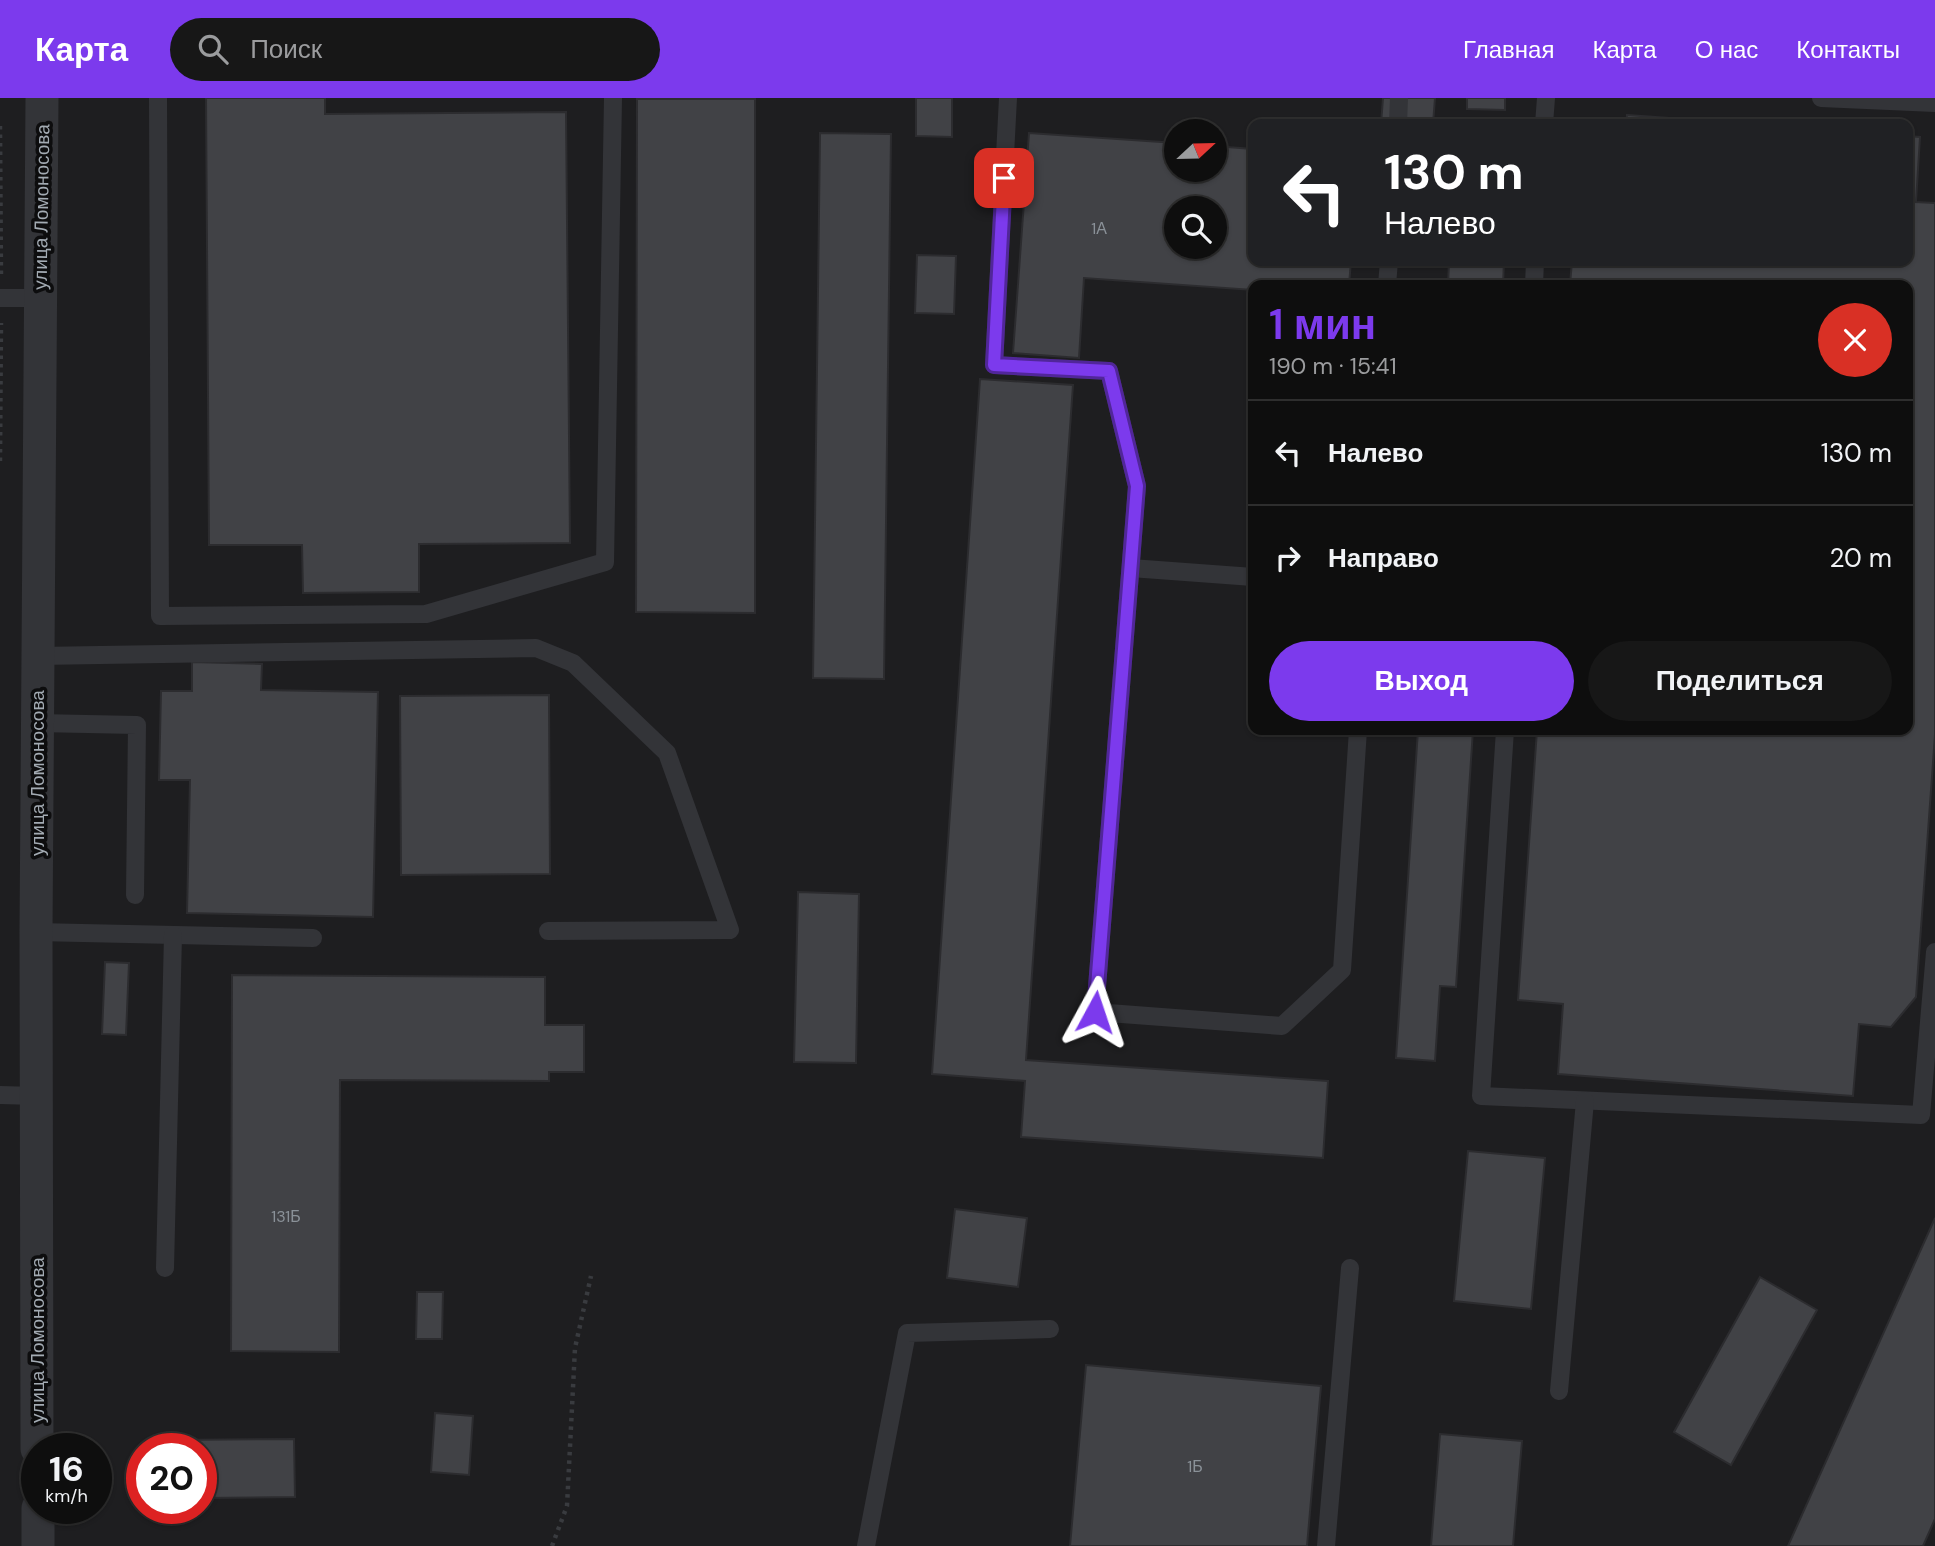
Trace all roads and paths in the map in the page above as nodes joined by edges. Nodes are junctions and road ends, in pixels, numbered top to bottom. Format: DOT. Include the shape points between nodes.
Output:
graph roads {
  1 [pos="43,98"];
  2 [pos="158,98"];
  3 [pos="613,98"];
  4 [pos="1008,98"];
  5 [pos="1399,98"];
  6 [pos="1546,98"];
  7 [pos="1821,98"];
  8 [pos="1935,103"];
  9 [pos="1398,119"];
  10 [pos="1544,119"];
  11 [pos="0,298"];
  12 [pos="41,298"];
  13 [pos="1131,568"];
  14 [pos="1248,577"];
  15 [pos="38,656"];
  16 [pos="37,723"];
  17 [pos="1358,735"];
  18 [pos="1505,735"];
  19 [pos="135,895"];
  20 [pos="548,931"];
  21 [pos="36,932"];
  22 [pos="173,935"];
  23 [pos="313,938"];
  24 [pos="1935,952"];
  25 [pos="0,1095"];
  26 [pos="30,1096"];
  27 [pos="1585,1101"];
  28 [pos="1928,1116"];
  29 [pos="166,1268"];
  30 [pos="1350,1268"];
  31 [pos="591,1276"];
  32 [pos="1050,1329"];
  33 [pos="1559,1391"];
  34 [pos="37,1433"];
  35 [pos="38,1524"];
  36 [pos="38,1546"];
  37 [pos="552,1546"];
  38 [pos="866,1546"];
  39 [pos="1326,1546"];
  1 -- 12 [label="street, улица Ломоносова"];
  2 -- 3 [label="lane" via="160,616 426,614 606,562"];
  4 -- 13 [label="lane" via="994,365 1109,371 1137,486"];
  5 -- 9 [label="lane"];
  6 -- 10 [label="lane"];
  7 -- 8 [label="lane"];
  11 -- 12 [label="lane"];
  12 -- 15 [label="street, улица Ломоносова"];
  13 -- 14 [label="lane"];
  13 -- 17 [label="lane" via="1095,1012 1282,1026 1342,970"];
  15 -- 16 [label="street, улица Ломоносова"];
  15 -- 20 [label="lane" via="536,648 573,663 667,753 730,930"];
  16 -- 19 [label="lane" via="137,725"];
  16 -- 21 [label="street, улица Ломоносова"];
  18 -- 27 [label="lane" via="1481,1096"];
  21 -- 22 [label="lane"];
  21 -- 26 [label="street, улица Ломоносова"];
  22 -- 23 [label="lane"];
  22 -- 29 [label="lane"];
  24 -- 28 [label="lane"];
  25 -- 26 [label="lane"];
  26 -- 34 [label="street, улица Ломоносова"];
  27 -- 28 [label="lane"];
  27 -- 33 [label="lane"];
  30 -- 39 [label="lane"];
  31 -- 37 [label="path" via="575,1348 567,1506"];
  32 -- 38 [label="lane" via="907,1333"];
  35 -- 36 [label="street"];
}
